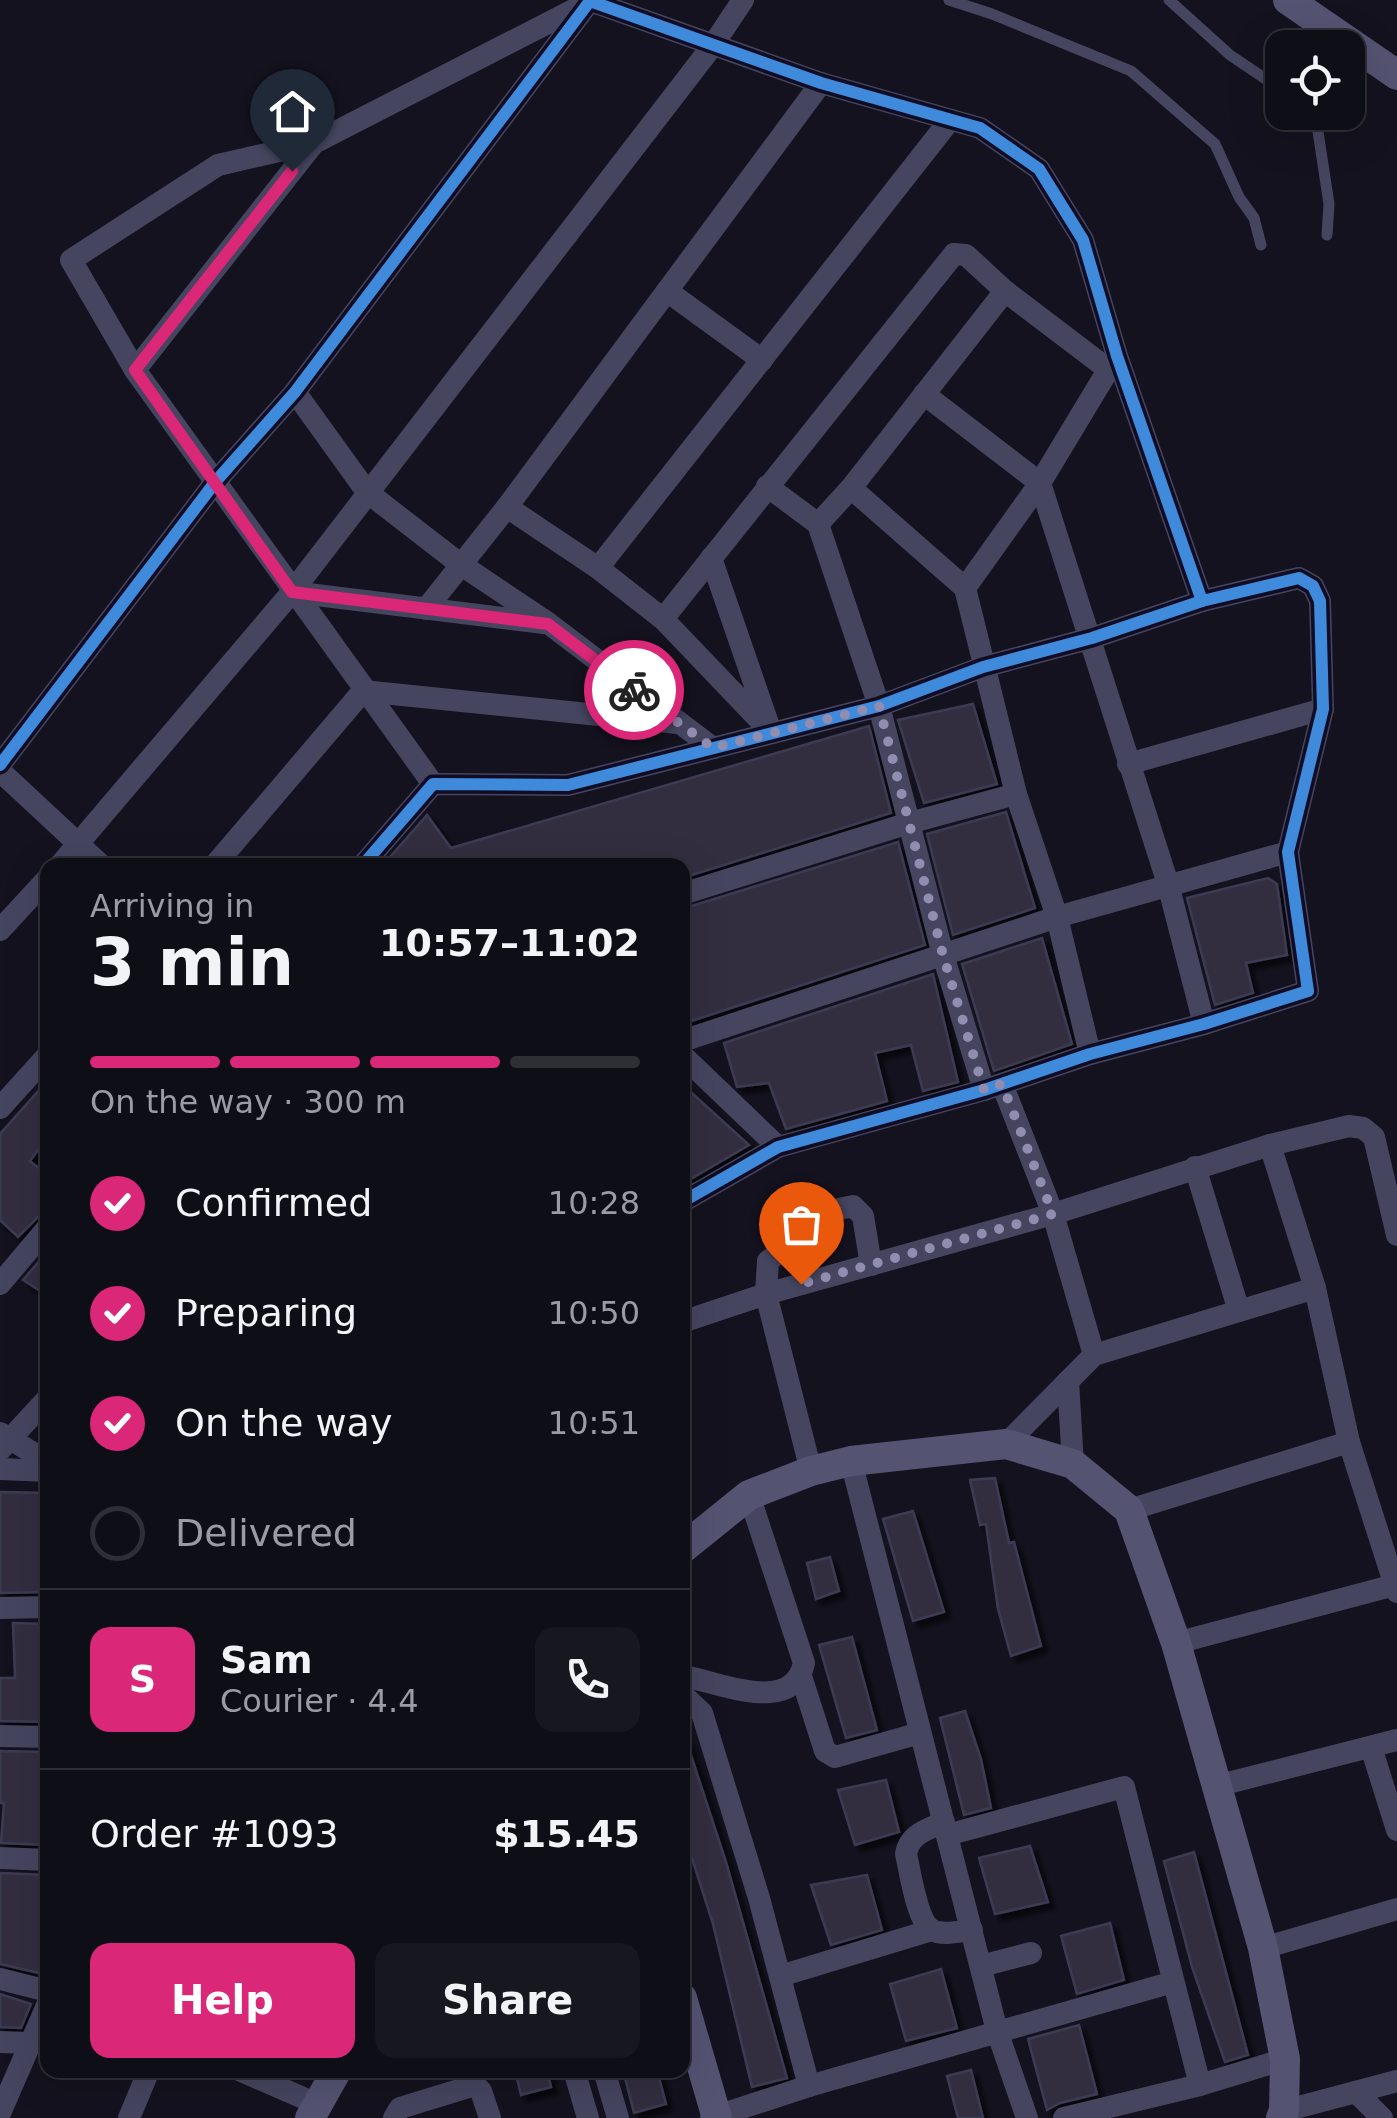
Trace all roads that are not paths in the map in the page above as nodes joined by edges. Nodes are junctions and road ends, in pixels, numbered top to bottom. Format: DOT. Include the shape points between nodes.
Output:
graph roads {
  1 [pos="742,0"];
  2 [pos="948,0"];
  3 [pos="1169,0"];
  4 [pos="1288,0"];
  5 [pos="591,1"];
  6 [pos="713,44"];
  7 [pos="1397,75"];
  8 [pos="1265,79"];
  9 [pos="821,83"];
  10 [pos="950,120"];
  11 [pos="1318,130"];
  12 [pos="314,143"];
  13 [pos="1327,235"];
  14 [pos="1261,245"];
  15 [pos="667,291"];
  16 [pos="1005,291"];
  17 [pos="762,360"];
  18 [pos="1112,363"];
  19 [pos="135,370"];
  20 [pos="295,392"];
  21 [pos="924,394"];
  22 [pos="216,481"];
  23 [pos="1040,484"];
  24 [pos="767,486"];
  25 [pos="851,488"];
  26 [pos="368,492"];
  27 [pos="507,507"];
  28 [pos="818,524"];
  29 [pos="711,558"];
  30 [pos="460,564"];
  31 [pos="598,568"];
  32 [pos="965,588"];
  33 [pos="292,592"];
  34 [pos="1202,601"];
  35 [pos="426,610"];
  36 [pos="663,619"];
  37 [pos="548,624"];
  38 [pos="1092,638"];
  39 [pos="983,667"];
  40 [pos="364,690"];
  41 [pos="879,706"];
  42 [pos="1323,709"];
  43 [pos="677,723"];
  44 [pos="771,732"];
  45 [pos="713,748"];
  46 [pos="1128,764"];
  47 [pos="0,768"];
  48 [pos="433,784"];
  49 [pos="1016,794"];
  50 [pos="908,822"];
  51 [pos="80,844"];
  52 [pos="1288,852"];
  53 [pos="67,858"];
  54 [pos="94,858"];
  55 [pos="220,858"];
  56 [pos="369,858"];
  57 [pos="1168,884"];
  58 [pos="40,887"];
  59 [pos="690,891"];
  60 [pos="1057,917"];
  61 [pos="0,930"];
  62 [pos="943,955"];
  63 [pos="1204,1024"];
  64 [pos="690,1038"];
  65 [pos="1090,1054"];
  66 [pos="690,1063"];
  67 [pos="40,1064"];
  68 [pos="993,1087"];
  69 [pos="0,1108"];
  70 [pos="1270,1144"];
  71 [pos="778,1147"];
  72 [pos="1195,1167"];
  73 [pos="690,1197"];
  74 [pos="1053,1214"];
  75 [pos="1397,1234"];
  76 [pos="40,1236"];
  77 [pos="870,1265"];
  78 [pos="0,1284"];
  79 [pos="1315,1288"];
  80 [pos="766,1294"];
  81 [pos="1239,1311"];
  82 [pos="690,1319"];
  83 [pos="1094,1354"];
  84 [pos="1068,1381"];
  85 [pos="40,1406"];
  86 [pos="3,1441"];
  87 [pos="1350,1442"];
  88 [pos="1006,1444"];
  89 [pos="40,1458"];
  90 [pos="851,1461"];
  91 [pos="1073,1464"];
  92 [pos="0,1468"];
  93 [pos="40,1471"];
  94 [pos="811,1471"];
  95 [pos="749,1495"];
  96 [pos="1129,1510"];
  97 [pos="690,1543"];
  98 [pos="1396,1588"];
  99 [pos="40,1607"];
  100 [pos="0,1608"];
  101 [pos="1176,1643"];
  102 [pos="801,1676"];
  103 [pos="690,1678"];
  104 [pos="690,1702"];
  105 [pos="920,1733"];
  106 [pos="0,1736"];
  107 [pos="40,1737"];
  108 [pos="1397,1740"];
  109 [pos="1371,1747"];
  110 [pos="1216,1786"];
  111 [pos="946,1828"];
  112 [pos="1397,1830"];
  113 [pos="0,1858"];
  114 [pos="40,1860"];
  115 [pos="1397,1909"];
  116 [pos="932,1930"];
  117 [pos="972,1930"];
  118 [pos="1263,1948"];
  119 [pos="1031,1952"];
  120 [pos="981,1966"];
  121 [pos="780,1976"];
  122 [pos="0,1980"];
  123 [pos="1173,1982"];
  124 [pos="40,1989"];
  125 [pos="40,2021"];
  126 [pos="690,2027"];
  127 [pos="997,2032"];
  128 [pos="0,2042"];
  129 [pos="30,2042"];
  130 [pos="1285,2060"];
  131 [pos="146,2078"];
  132 [pos="254,2078"];
  133 [pos="333,2078"];
  134 [pos="576,2078"];
  135 [pos="606,2078"];
  136 [pos="1397,2081"];
  137 [pos="1200,2085"];
  138 [pos="809,2086"];
  139 [pos="1356,2092"];
  140 [pos="314,2111"];
  141 [pos="0,2112"];
  142 [pos="1282,2114"];
  143 [pos="129,2118"];
  144 [pos="394,2118"];
  145 [pos="490,2118"];
  146 [pos="588,2118"];
  147 [pos="618,2118"];
  148 [pos="715,2118"];
  149 [pos="1027,2118"];
  150 [pos="1064,2118"];
  151 [pos="1382,2118"];
  1 -- 6 [label="street"];
  2 -- 14 [label="lane" via="1130,71 1215,144"];
  3 -- 8 [label="lane"];
  4 -- 7 [label="street"];
  5 -- 6 [label="street"];
  5 -- 12 [label="street"];
  5 -- 20 [label="street"];
  6 -- 9 [label="street"];
  6 -- 26 [label="street"];
  9 -- 10 [label="street"];
  9 -- 15 [label="street"];
  10 -- 17 [label="street"];
  10 -- 18 [label="street" via="980,128 1009,148 1039,169 1058,195 1083,240"];
  11 -- 13 [label="lane" via="1330,204"];
  12 -- 19 [label="street"];
  12 -- 19 [label="street" via="218,165 70,260"];
  15 -- 17 [label="street"];
  15 -- 27 [label="street"];
  16 -- 18 [label="street"];
  16 -- 21 [label="street"];
  16 -- 24 [label="street" via="966,255 954,254"];
  17 -- 31 [label="street"];
  18 -- 23 [label="street"];
  18 -- 34 [label="street"];
  19 -- 22 [label="street"];
  20 -- 22 [label="street"];
  20 -- 26 [label="street"];
  21 -- 23 [label="street"];
  21 -- 25 [label="street"];
  22 -- 33 [label="street"];
  22 -- 47 [label="street"];
  23 -- 32 [label="street"];
  23 -- 38 [label="street"];
  24 -- 28 [label="street"];
  24 -- 29 [label="street"];
  25 -- 28 [label="street"];
  25 -- 32 [label="street"];
  26 -- 30 [label="street"];
  26 -- 33 [label="street"];
  27 -- 30 [label="street"];
  27 -- 31 [label="street"];
  28 -- 41 [label="street"];
  29 -- 36 [label="street"];
  29 -- 44 [label="street"];
  30 -- 35 [label="street"];
  30 -- 37 [label="street"];
  31 -- 36 [label="street"];
  32 -- 39 [label="street"];
  33 -- 35 [label="street"];
  33 -- 40 [label="street"];
  33 -- 51 [label="street"];
  34 -- 38 [label="street"];
  34 -- 42 [label="street" via="1299,578 1313,586 1320,601"];
  35 -- 37 [label="street"];
  36 -- 44 [label="street"];
  37 -- 43 [label="street"];
  38 -- 39 [label="street"];
  38 -- 46 [label="street"];
  39 -- 41 [label="street"];
  39 -- 49 [label="street"];
  40 -- 43 [label="street"];
  40 -- 48 [label="street"];
  40 -- 55 [label="street"];
  41 -- 44 [label="street"];
  41 -- 50 [label="street"];
  42 -- 46 [label="street"];
  42 -- 52 [label="street"];
  43 -- 45 [label="street"];
  44 -- 45 [label="street"];
  45 -- 48 [label="street" via="568,784"];
  46 -- 57 [label="street"];
  47 -- 51 [label="street"];
  48 -- 56 [label="street"];
  49 -- 50 [label="street"];
  49 -- 60 [label="street"];
  50 -- 59 [label="street"];
  50 -- 62 [label="street"];
  51 -- 53 [label="street"];
  51 -- 54 [label="street"];
  52 -- 57 [label="street"];
  52 -- 63 [label="street" via="1308,991"];
  57 -- 60 [label="street"];
  57 -- 63 [label="street"];
  58 -- 61 [label="street"];
  60 -- 62 [label="street"];
  60 -- 65 [label="street"];
  62 -- 64 [label="street"];
  62 -- 68 [label="street"];
  63 -- 65 [label="street"];
  65 -- 68 [label="street"];
  66 -- 71 [label="street"];
  67 -- 69 [label="street"];
  68 -- 71 [label="street"];
  68 -- 74 [label="street"];
  70 -- 72 [label="street"];
  70 -- 75 [label="street" via="1364,1128 1374,1136"];
  70 -- 79 [label="street"];
  71 -- 73 [label="street"];
  72 -- 74 [label="street"];
  72 -- 81 [label="street"];
  74 -- 77 [label="street"];
  74 -- 83 [label="street"];
  76 -- 78 [label="street"];
  77 -- 80 [label="street"];
  77 -- 80 [label="street" via="862,1216 853,1206 839,1208 768,1261"];
  79 -- 81 [label="street"];
  79 -- 87 [label="street"];
  80 -- 82 [label="street"];
  80 -- 94 [label="street"];
  81 -- 83 [label="street"];
  83 -- 84 [label="street"];
  84 -- 88 [label="street"];
  84 -- 91 [label="street"];
  85 -- 86 [label="street"];
  86 -- 89 [label="street"];
  87 -- 96 [label="street"];
  87 -- 98 [label="street"];
  88 -- 90 [label="street"];
  88 -- 91 [label="street"];
  90 -- 94 [label="street"];
  90 -- 105 [label="street"];
  91 -- 96 [label="street"];
  92 -- 93 [label="street"];
  94 -- 95 [label="street"];
  95 -- 97 [label="street"];
  95 -- 102 [label="street" via="804,1662"];
  96 -- 101 [label="street"];
  98 -- 101 [label="street"];
  99 -- 100 [label="street"];
  101 -- 110 [label="street"];
  102 -- 103 [label="street" via="790,1687 757,1693"];
  102 -- 105 [label="street" via="825,1751 835,1757"];
  104 -- 121 [label="street" via="702,1713"];
  105 -- 111 [label="street"];
  106 -- 107 [label="street"];
  108 -- 109 [label="street"];
  109 -- 110 [label="street"];
  109 -- 112 [label="street"];
  110 -- 118 [label="street"];
  111 -- 116 [label="street" via="915,1836 906,1854 922,1922"];
  111 -- 117 [label="street"];
  111 -- 123 [label="street" via="1124,1787"];
  113 -- 114 [label="street"];
  115 -- 118 [label="street"];
  116 -- 117 [label="street"];
  116 -- 121 [label="street"];
  117 -- 120 [label="street"];
  118 -- 130 [label="street"];
  119 -- 120 [label="street"];
  120 -- 127 [label="street"];
  121 -- 138 [label="street"];
  122 -- 124 [label="street"];
  123 -- 127 [label="street"];
  123 -- 137 [label="street"];
  125 -- 129 [label="street"];
  126 -- 148 [label="street"];
  127 -- 138 [label="street"];
  127 -- 149 [label="street"];
  128 -- 129 [label="street"];
  129 -- 141 [label="street"];
  130 -- 137 [label="street"];
  130 -- 142 [label="street"];
  131 -- 143 [label="street"];
  132 -- 140 [label="street"];
  133 -- 140 [label="street"];
  134 -- 146 [label="street"];
  135 -- 147 [label="street"];
  136 -- 139 [label="street"];
  137 -- 150 [label="street"];
  138 -- 148 [label="street"];
  139 -- 142 [label="street"];
  139 -- 151 [label="street"];
  144 -- 145 [label="street" via="400,2108 475,2085"];
}
